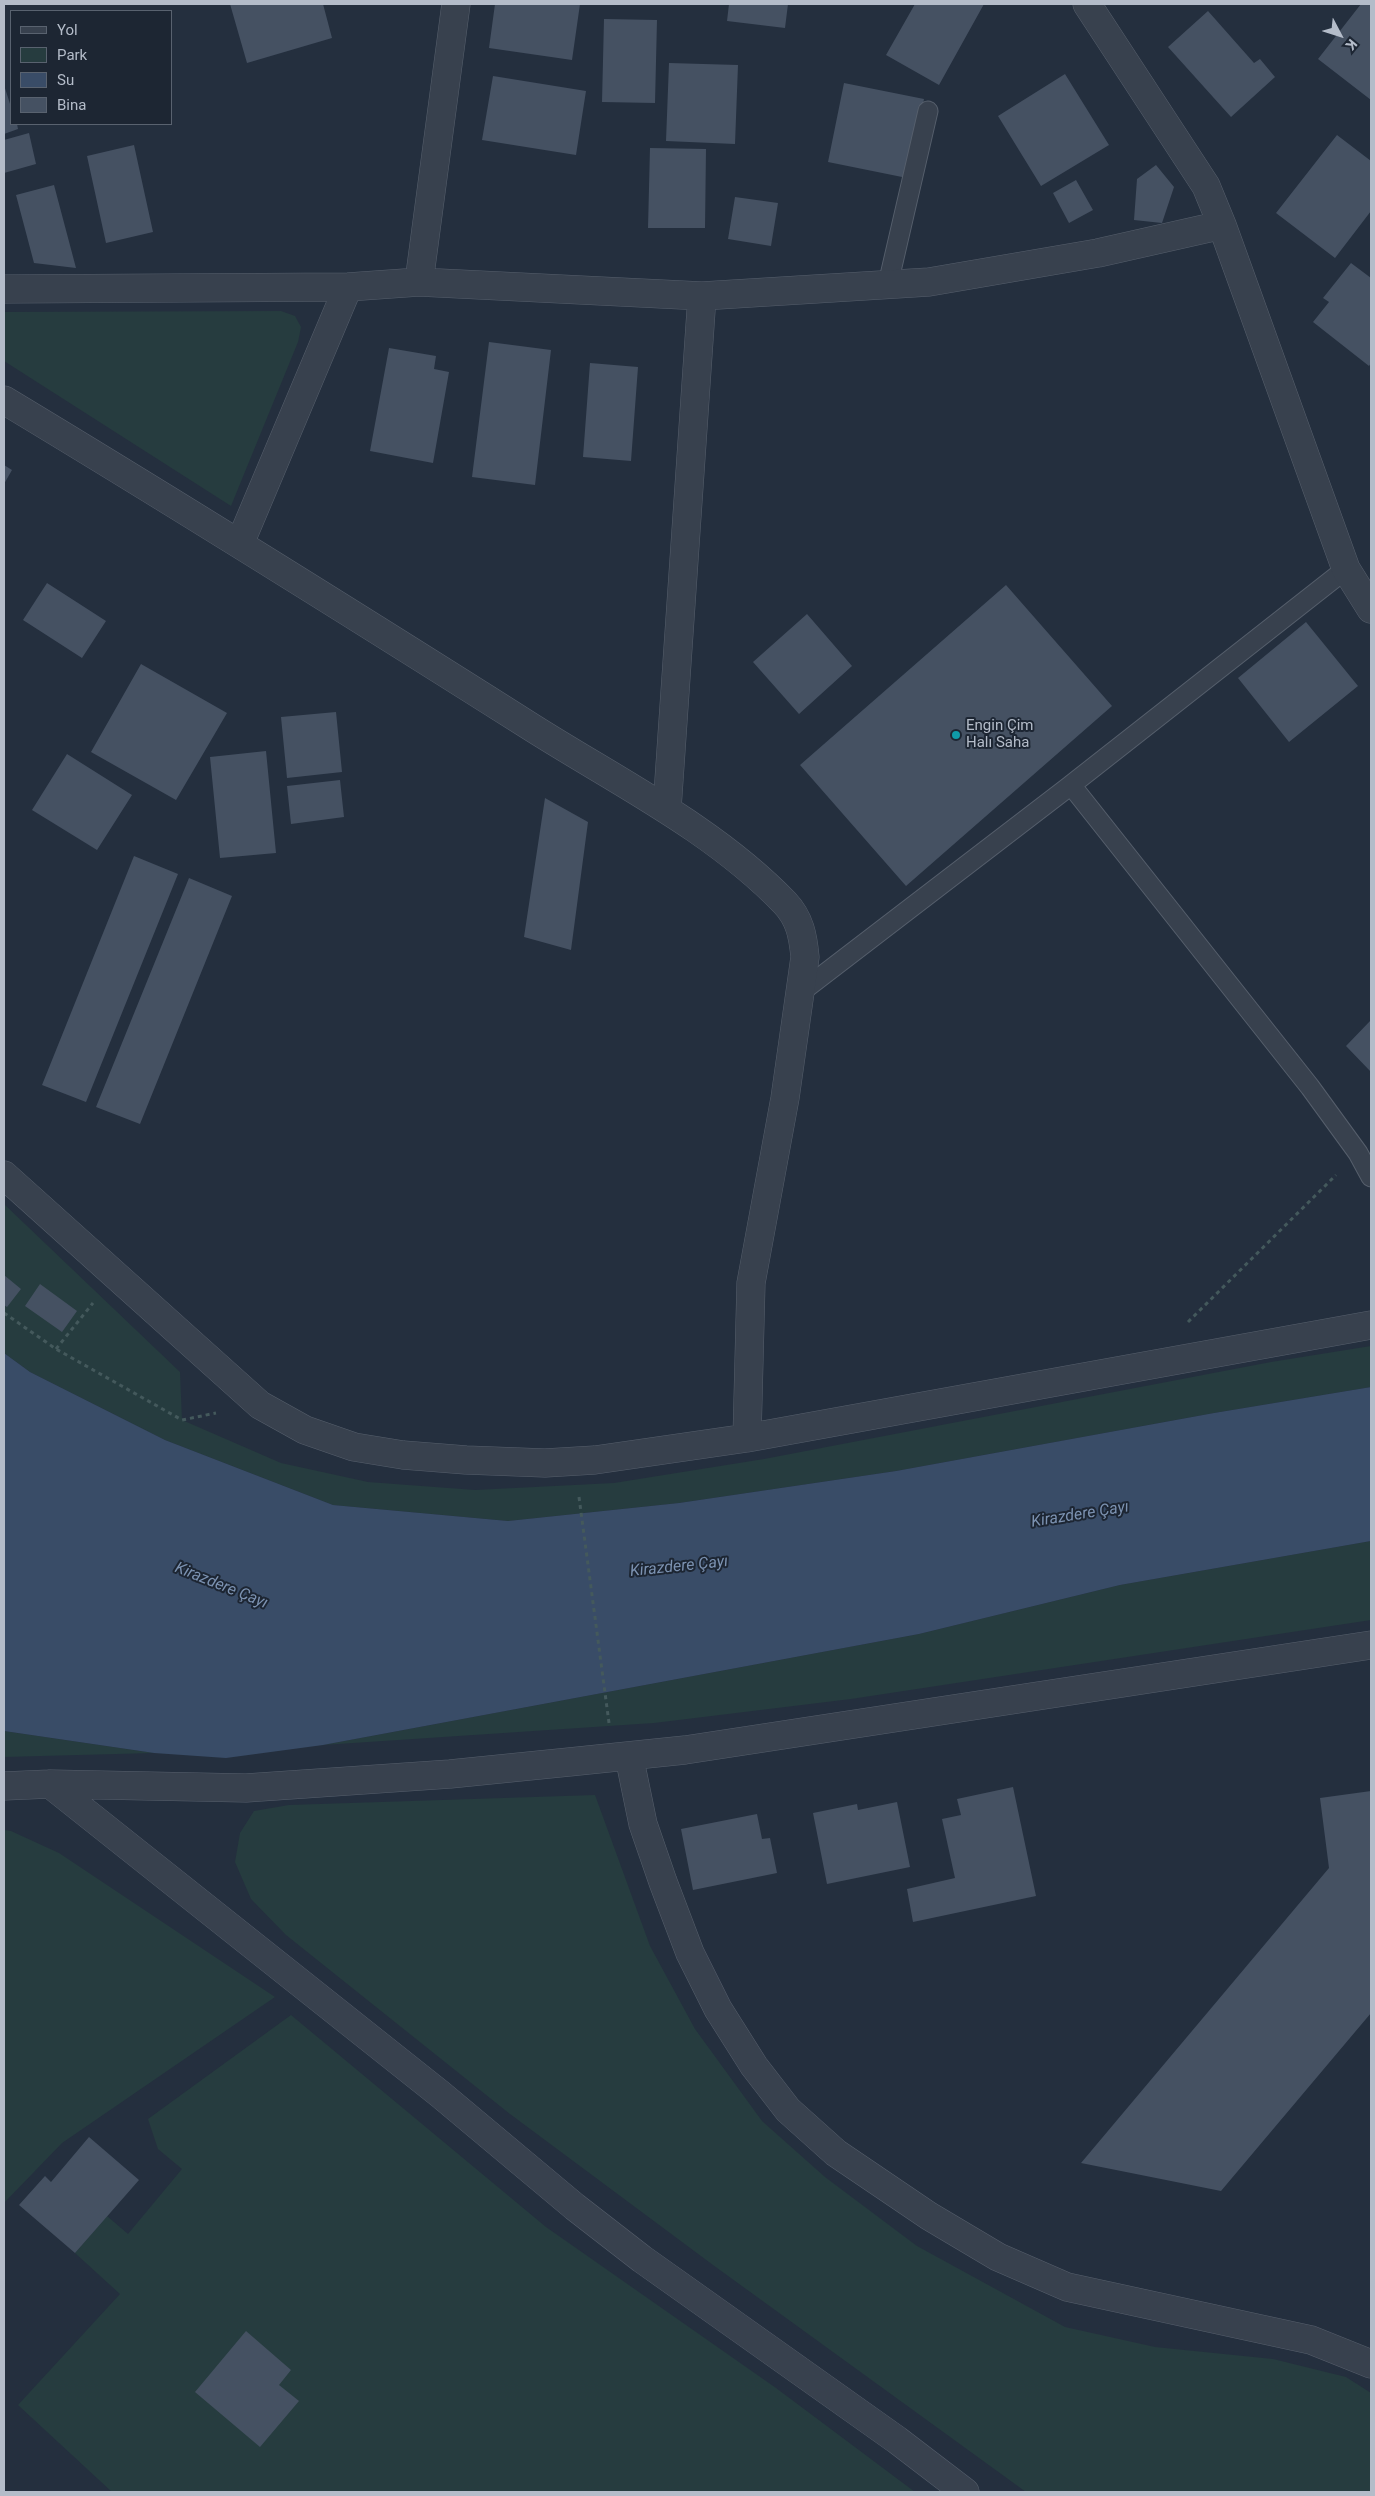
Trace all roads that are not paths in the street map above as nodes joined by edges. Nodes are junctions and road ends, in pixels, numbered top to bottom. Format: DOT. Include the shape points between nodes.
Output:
graph roads {
  1 [pos="456,4"];
  2 [pos="1087,4"];
  3 [pos="928,111"];
  4 [pos="1222,226"];
  5 [pos="419,282"];
  6 [pos="888,284"];
  7 [pos="348,287"];
  8 [pos="4,289"];
  9 [pos="702,296"];
  10 [pos="4,400"];
  11 [pos="240,543"];
  12 [pos="1346,569"];
  13 [pos="1371,609"];
  14 [pos="1071,785"];
  15 [pos="667,809"];
  16 [pos="801,992"];
  17 [pos="4,1175"];
  18 [pos="1371,1177"];
  19 [pos="1371,1325"];
  20 [pos="747,1438"];
  21 [pos="1371,1645"];
  22 [pos="622,1757"];
  23 [pos="50,1784"];
  24 [pos="4,1786"];
  25 [pos="1371,2364"];
  26 [pos="965,2492"];
  1 -- 5 [label="street"];
  2 -- 4 [label="street" via="1206,186"];
  3 -- 6 [label="lane"];
  4 -- 6 [label="street" via="1098,253 929,282"];
  4 -- 12 [label="street"];
  5 -- 7 [label="street"];
  5 -- 9 [label="street"];
  6 -- 9 [label="street"];
  7 -- 8 [label="street"];
  7 -- 11 [label="street"];
  9 -- 15 [label="street"];
  10 -- 11 [label="street"];
  11 -- 15 [label="street" via="540,733"];
  12 -- 13 [label="street"];
  12 -- 14 [label="lane"];
  14 -- 16 [label="lane"];
  14 -- 18 [label="lane" via="1310,1087 1358,1153"];
  15 -- 16 [label="street" via="751,871 786,904 798,921 804,938"];
  16 -- 20 [label="street" via="751,1282"];
  17 -- 20 [label="street" via="260,1405 305,1430 354,1447 403,1455 545,1463 574,1462"];
  19 -- 20 [label="street"];
  21 -- 22 [label="street"];
  22 -- 23 [label="street" via="450,1774 246,1788"];
  22 -- 25 [label="street" via="690,1953 718,2009 754,2066 788,2110 836,2153 998,2257 1067,2287 1311,2340"];
  23 -- 24 [label="street"];
  23 -- 26 [label="street" via="440,2094 574,2207"];
}
